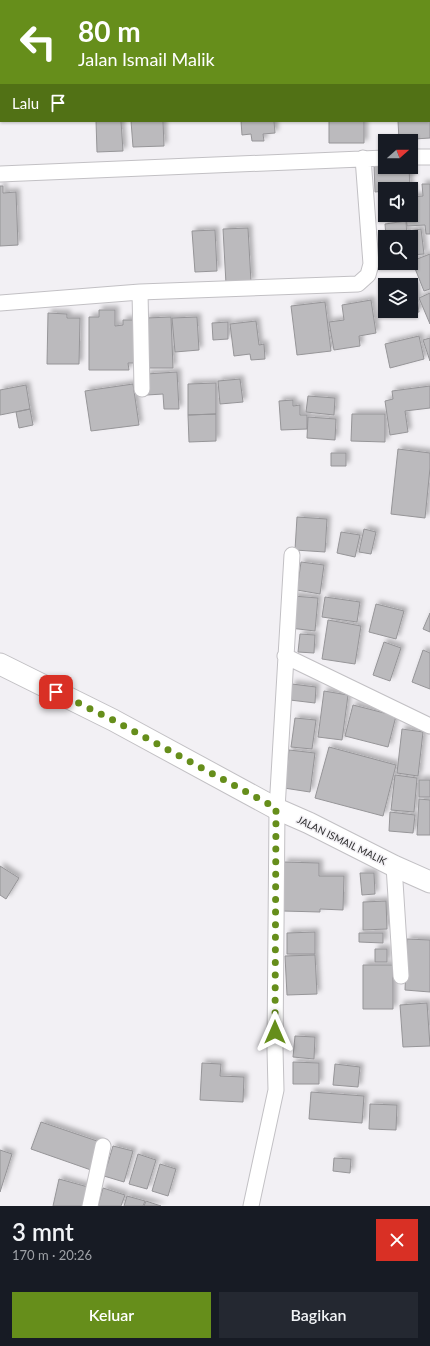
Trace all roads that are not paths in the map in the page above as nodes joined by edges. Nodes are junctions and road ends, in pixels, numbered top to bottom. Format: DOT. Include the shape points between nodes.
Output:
graph roads {
  1 [pos="430,157"];
  2 [pos="363,158"];
  3 [pos="378,158"];
  4 [pos="418,158"];
  5 [pos="0,174"];
  6 [pos="140,292"];
  7 [pos="0,304"];
  8 [pos="142,389"];
  9 [pos="292,555"];
  10 [pos="285,656"];
  11 [pos="0,664"];
  12 [pos="430,726"];
  13 [pos="276,808"];
  14 [pos="394,866"];
  15 [pos="430,882"];
  16 [pos="401,976"];
  17 [pos="103,1146"];
  18 [pos="90,1206"];
  19 [pos="251,1206"];
  1 -- 4 [label="street"];
  2 -- 3 [label="street"];
  2 -- 5 [label="street"];
  2 -- 6 [label="street" via="371,264 368,275 358,284"];
  6 -- 7 [label="street"];
  6 -- 8 [label="street"];
  9 -- 10 [label="street"];
  10 -- 12 [label="street"];
  10 -- 13 [label="street"];
  11 -- 13 [label="main road, JALAN ISMAIL MALIK" via="113,720"];
  13 -- 14 [label="main road, JALAN ISMAIL MALIK"];
  13 -- 19 [label="street" via="276,1090"];
  14 -- 15 [label="main road, JALAN ISMAIL MALIK"];
  14 -- 16 [label="street"];
  17 -- 18 [label="street"];
}
